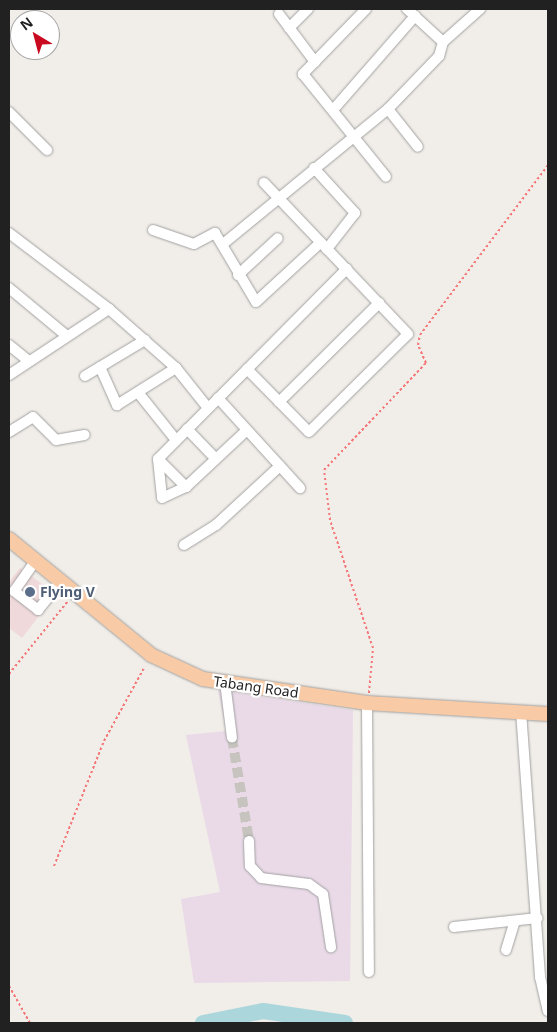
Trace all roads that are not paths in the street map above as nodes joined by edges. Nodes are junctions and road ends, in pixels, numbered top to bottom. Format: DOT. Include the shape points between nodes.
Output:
graph roads {
  1 [pos="308,9"];
  2 [pos="366,9"];
  3 [pos="480,9"];
  4 [pos="412,11"];
  5 [pos="279,14"];
  6 [pos="290,28"];
  7 [pos="444,42"];
  8 [pos="315,62"];
  9 [pos="388,109"];
  10 [pos="333,110"];
  11 [pos="9,112"];
  12 [pos="352,136"];
  13 [pos="418,147"];
  14 [pos="47,150"];
  15 [pos="314,168"];
  16 [pos="386,177"];
  17 [pos="264,183"];
  18 [pos="278,198"];
  19 [pos="153,230"];
  20 [pos="9,233"];
  21 [pos="278,238"];
  22 [pos="223,244"];
  23 [pos="324,246"];
  24 [pos="347,270"];
  25 [pos="238,275"];
  26 [pos="9,288"];
  27 [pos="379,303"];
  28 [pos="109,309"];
  29 [pos="67,336"];
  30 [pos="145,340"];
  31 [pos="9,345"];
  32 [pos="29,361"];
  33 [pos="100,367"];
  34 [pos="176,368"];
  35 [pos="248,369"];
  36 [pos="9,375"];
  37 [pos="85,376"];
  38 [pos="140,395"];
  39 [pos="218,398"];
  40 [pos="279,402"];
  41 [pos="208,408"];
  42 [pos="187,429"];
  43 [pos="247,430"];
  44 [pos="9,432"];
  45 [pos="85,436"];
  46 [pos="176,440"];
  47 [pos="216,458"];
  48 [pos="158,459"];
  49 [pos="280,466"];
  50 [pos="186,487"];
  51 [pos="300,488"];
  52 [pos="9,539"];
  53 [pos="184,545"];
  54 [pos="36,560"];
  55 [pos="62,580"];
  56 [pos="225,682"];
  57 [pos="367,703"];
  58 [pos="521,711"];
  59 [pos="548,711"];
  60 [pos="232,738"];
  61 [pos="249,842"];
  62 [pos="538,918"];
  63 [pos="515,921"];
  64 [pos="454,927"];
  65 [pos="331,947"];
  66 [pos="506,950"];
  67 [pos="369,972"];
  68 [pos="548,1012"];
  1 -- 6 [label="street"];
  2 -- 8 [label="street"];
  3 -- 7 [label="street"];
  4 -- 7 [label="street"];
  4 -- 10 [label="street"];
  5 -- 6 [label="street"];
  6 -- 8 [label="street"];
  7 -- 9 [label="street" via="439,56"];
  8 -- 10 [label="street" via="303,74"];
  9 -- 12 [label="street"];
  9 -- 13 [label="street"];
  10 -- 12 [label="street"];
  11 -- 14 [label="street"];
  12 -- 15 [label="street"];
  12 -- 16 [label="street"];
  15 -- 18 [label="street"];
  15 -- 23 [label="street" via="355,213"];
  17 -- 18 [label="street"];
  18 -- 22 [label="street"];
  18 -- 23 [label="street"];
  19 -- 22 [label="street" via="194,244 215,233"];
  20 -- 28 [label="street"];
  21 -- 25 [label="street"];
  22 -- 25 [label="street"];
  23 -- 24 [label="street"];
  23 -- 25 [label="street" via="261,300 252,298"];
  24 -- 27 [label="street"];
  24 -- 35 [label="street"];
  26 -- 29 [label="street"];
  27 -- 40 [label="street"];
  27 -- 40 [label="street" via="408,334 373,369 309,432"];
  28 -- 29 [label="street"];
  28 -- 30 [label="street"];
  29 -- 32 [label="street"];
  30 -- 33 [label="street"];
  30 -- 34 [label="street"];
  31 -- 32 [label="street"];
  32 -- 36 [label="street"];
  33 -- 37 [label="street"];
  33 -- 38 [label="street" via="117,406"];
  34 -- 38 [label="street"];
  34 -- 41 [label="street"];
  35 -- 39 [label="street"];
  35 -- 40 [label="street"];
  38 -- 46 [label="street"];
  39 -- 41 [label="street"];
  39 -- 43 [label="street"];
  41 -- 42 [label="street"];
  42 -- 46 [label="street"];
  42 -- 47 [label="street"];
  43 -- 47 [label="street"];
  43 -- 49 [label="street"];
  44 -- 45 [label="street" via="33,417 56,440"];
  46 -- 48 [label="street"];
  47 -- 50 [label="street"];
  48 -- 50 [label="street"];
  48 -- 50 [label="street" via="162,498"];
  49 -- 51 [label="street"];
  49 -- 53 [label="street" via="216,525"];
  52 -- 54 [label="main road, Tabang Road"];
  54 -- 55 [label="main road, Tabang Road"];
  54 -- 55 [label="street" via="14,591 38,610"];
  55 -- 56 [label="main road, Tabang Road" via="151,655 176,670"];
  56 -- 57 [label="main road, Tabang Road"];
  56 -- 60 [label="street"];
  57 -- 58 [label="main road, Tabang Road"];
  57 -- 67 [label="street"];
  58 -- 59 [label="main road, Tabang Road"];
  58 -- 62 [label="street"];
  61 -- 65 [label="street" via="250,866 261,878 309,884 323,894"];
  62 -- 63 [label="street"];
  62 -- 68 [label="street" via="540,977"];
  63 -- 64 [label="street"];
  63 -- 66 [label="street"];
}
